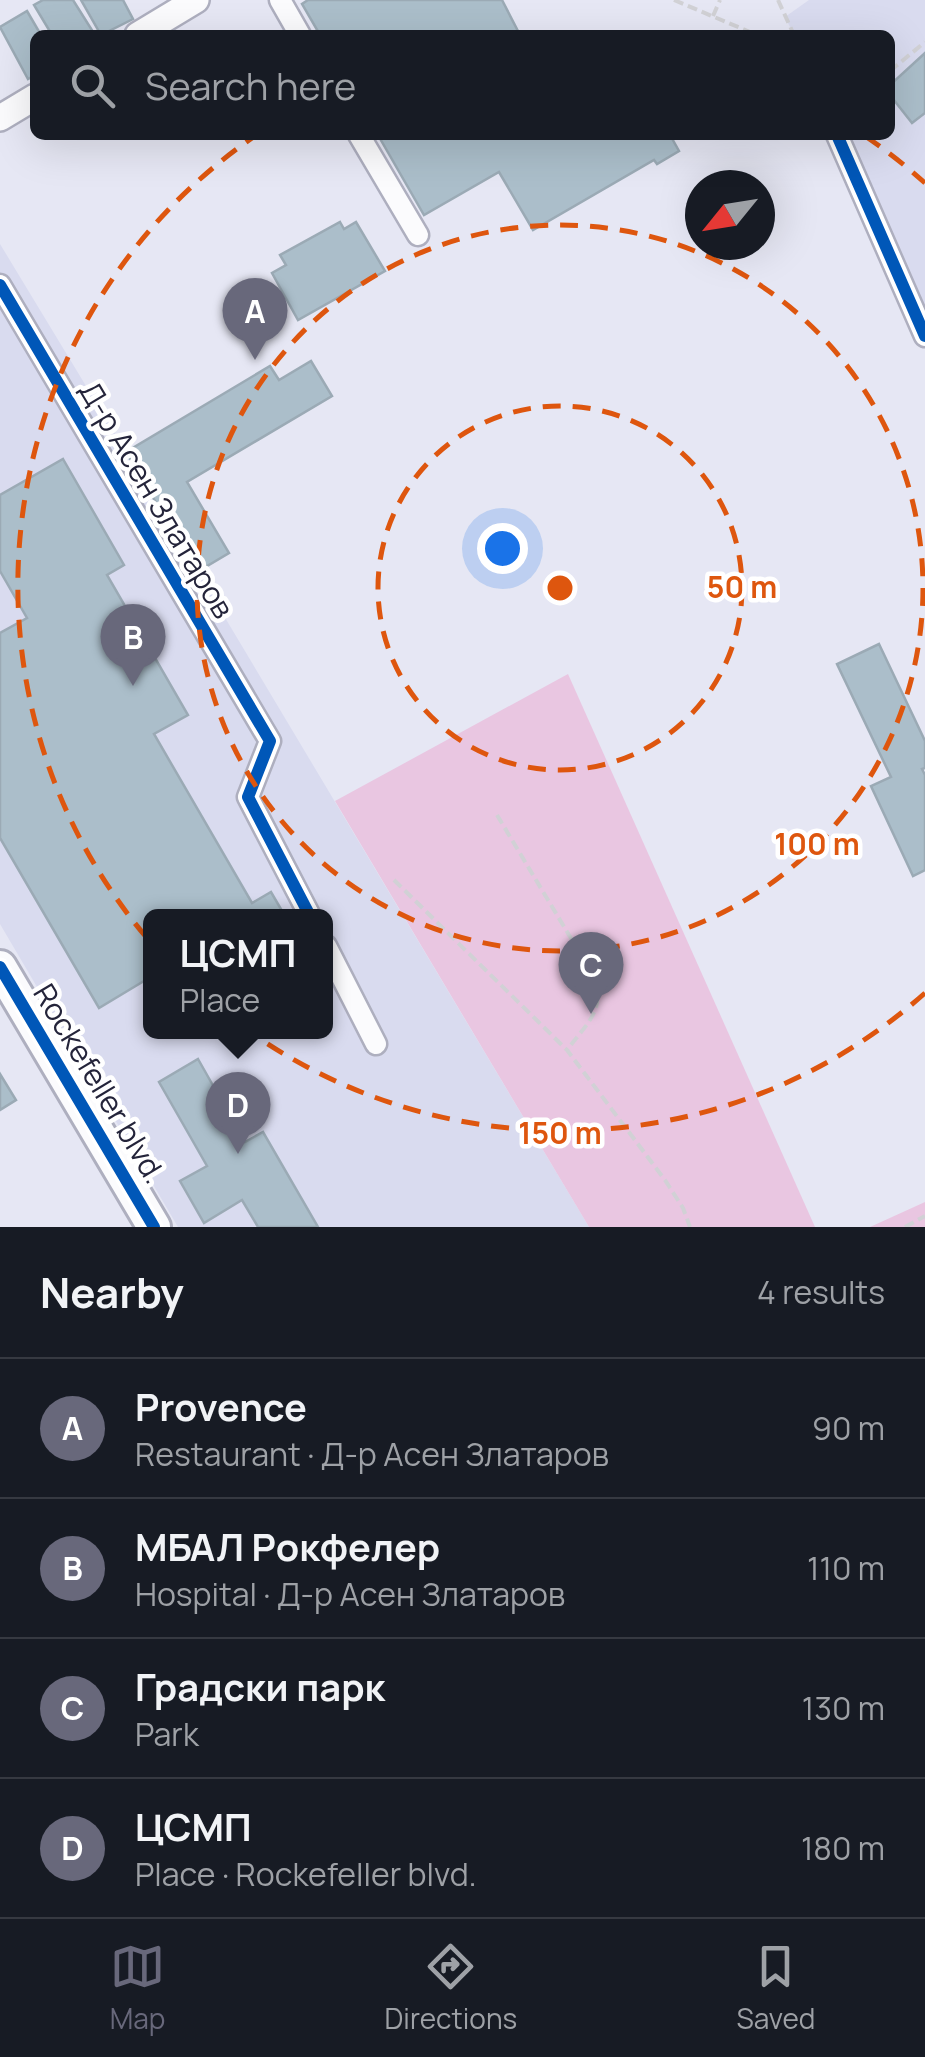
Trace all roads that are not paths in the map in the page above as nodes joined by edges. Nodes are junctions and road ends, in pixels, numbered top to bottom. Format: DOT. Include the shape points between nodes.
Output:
graph roads {
  1 [pos="196,0"];
  2 [pos="280,0"];
  3 [pos="146,30"];
  4 [pos="297,30"];
  5 [pos="30,100"];
  6 [pos="0,118"];
  7 [pos="362,140"];
  8 [pos="839,140"];
  9 [pos="418,235"];
  10 [pos="0,285"];
  11 [pos="925,336"];
  12 [pos="306,909"];
  13 [pos="333,960"];
  14 [pos="0,967"];
  15 [pos="376,1044"];
  16 [pos="154,1227"];
  1 -- 3 [label="street"];
  2 -- 4 [label="street"];
  5 -- 6 [label="street"];
  7 -- 9 [label="street"];
  8 -- 11 [label="street"];
  10 -- 12 [label="street, Д-р Асен Златаров" via="270,741 248,796"];
  13 -- 15 [label="street"];
  14 -- 16 [label="main road, Rockefeller blvd."];
}
